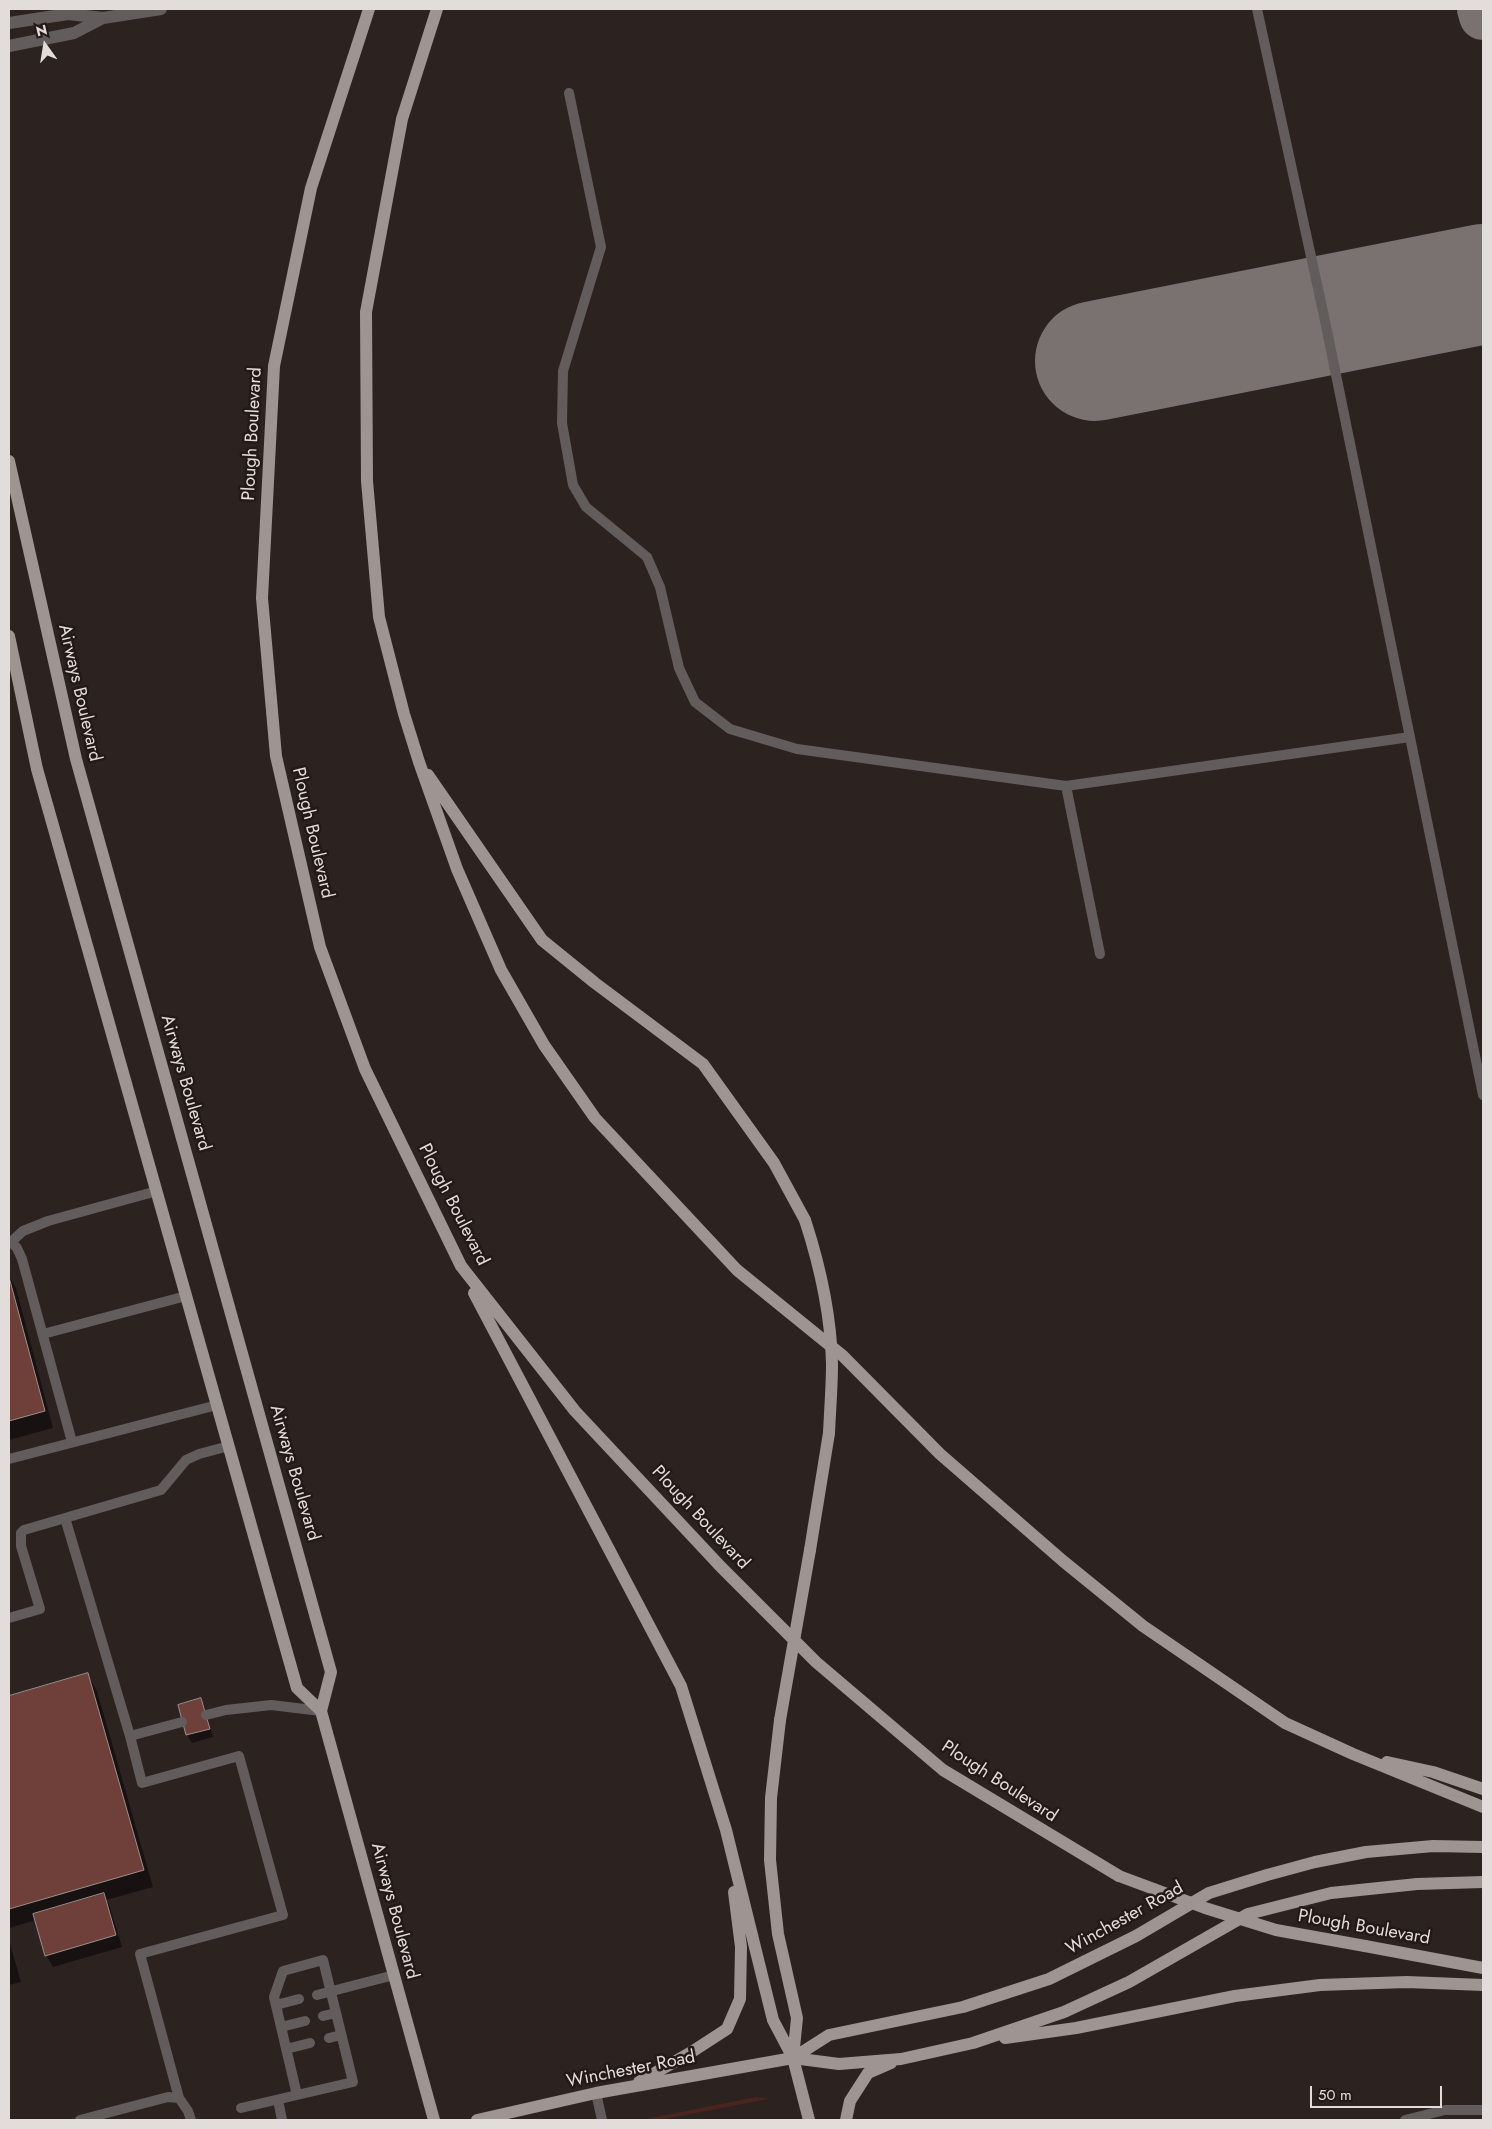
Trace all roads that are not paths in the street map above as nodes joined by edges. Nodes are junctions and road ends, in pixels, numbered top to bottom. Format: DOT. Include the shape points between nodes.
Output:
graph roads {
  1 [pos="161,9"];
  2 [pos="370,9"];
  3 [pos="437,9"];
  4 [pos="1257,9"];
  5 [pos="103,18"];
  6 [pos="9,23"];
  7 [pos="9,46"];
  8 [pos="569,93"];
  9 [pos="9,461"];
  10 [pos="9,636"];
  11 [pos="1410,736"];
  12 [pos="418,762"];
  13 [pos="1066,786"];
  14 [pos="1100,954"];
  15 [pos="1483,1095"];
  16 [pos="156,1191"];
  17 [pos="10,1242"];
  18 [pos="461,1266"];
  19 [pos="186,1296"];
  20 [pos="43,1334"];
  21 [pos="217,1405"];
  22 [pos="72,1442"];
  23 [pos="229,1446"];
  24 [pos="9,1459"];
  25 [pos="65,1518"];
  26 [pos="9,1618"];
  27 [pos="322,1711"];
  28 [pos="206,1715"];
  29 [pos="182,1722"];
  30 [pos="130,1736"];
  31 [pos="1353,1754"];
  32 [pos="1483,1789"];
  33 [pos="1483,1808"];
  34 [pos="726,1830"];
  35 [pos="1483,1847"];
  36 [pos="1483,1882"];
  37 [pos="1483,1968"];
  38 [pos="394,1975"];
  39 [pos="1483,1986"];
  40 [pos="331,1991"];
  41 [pos="318,1994"];
  42 [pos="299,1999"];
  43 [pos="276,2005"];
  44 [pos="336,2013"];
  45 [pos="323,2016"];
  46 [pos="305,2021"];
  47 [pos="281,2027"];
  48 [pos="341,2035"];
  49 [pos="329,2038"];
  50 [pos="310,2043"];
  51 [pos="973,2043"];
  52 [pos="286,2049"];
  53 [pos="793,2058"];
  54 [pos="901,2058"];
  55 [pos="630,2087"];
  56 [pos="596,2093"];
  57 [pos="297,2095"];
  58 [pos="179,2098"];
  59 [pos="278,2100"];
  60 [pos="241,2108"];
  61 [pos="1483,2110"];
  62 [pos="80,2120"];
  63 [pos="191,2120"];
  64 [pos="282,2120"];
  65 [pos="434,2120"];
  66 [pos="476,2120"];
  67 [pos="602,2120"];
  68 [pos="809,2120"];
  69 [pos="846,2120"];
  70 [pos="1405,2120"];
  1 -- 5 [label="street"];
  2 -- 18 [label="main road, Plough Boulevard" via="311,188 274,366 262,598 276,756 320,947 365,1069"];
  3 -- 12 [label="main road" via="402,119 366,312 367,481 379,617"];
  4 -- 11 [label="lane"];
  5 -- 6 [label="street" via="68,14"];
  5 -- 7 [label="street" via="74,33"];
  8 -- 13 [label="lane" via="601,247 563,372 562,423 573,485 586,506 647,557 660,587 680,668 695,702 730,729 797,749"];
  9 -- 27 [label="main road, Airways Boulevard" via="76,759 332,1672"];
  10 -- 16 [label="main road" via="37,769"];
  11 -- 13 [label="lane"];
  11 -- 15 [label="lane"];
  12 -- 31 [label="main road" via="457,869 501,970 544,1044 595,1118 666,1195 737,1270 843,1356 940,1454 1142,1626 1285,1723"];
  12 -- 53 [label="main road, bridge" via="542,940 703,1064 774,1162 805,1220 818,1260 828,1314 832,1363 829,1433 780,1720 771,1798 770,1860 778,1934 797,2018"];
  13 -- 14 [label="lane"];
  16 -- 17 [label="lane" via="48,1221 23,1231"];
  16 -- 19 [label="main road"];
  17 -- 20 [label="lane" via="22,1259"];
  18 -- 34 [label="main road" via="681,1686"];
  18 -- 37 [label="main road, Plough Boulevard, bridge" via="575,1411 721,1567 816,1662 943,1770 1119,1876 1205,1908 1276,1930"];
  19 -- 20 [label="lane"];
  19 -- 21 [label="main road"];
  20 -- 22 [label="lane"];
  21 -- 22 [label="lane"];
  21 -- 23 [label="main road"];
  22 -- 24 [label="lane"];
  23 -- 25 [label="lane" via="186,1460 162,1490"];
  23 -- 27 [label="main road" via="297,1688"];
  25 -- 26 [label="lane" via="30,1527 21,1533 21,1546 40,1608"];
  25 -- 30 [label="lane"];
  27 -- 28 [label="lane" via="272,1705"];
  27 -- 38 [label="main road, Airways Boulevard"];
  29 -- 30 [label="lane"];
  30 -- 58 [label="lane" via="142,1783 239,1756 283,1915 140,1954"];
  31 -- 32 [label="main road" via="1433,1772"];
  31 -- 33 [label="main road"];
  34 -- 53 [label="main road" via="772,2020"];
  34 -- 55 [label="main road" via="741,1947 740,2000 727,2029"];
  35 -- 53 [label="main road, Winchester Road" via="1433,1846 1366,1852 1315,1862 1209,1892 1136,1936 1049,1979 963,2007 829,2035"];
  36 -- 51 [label="main road, Winchester Road" via="1331,1892 1248,1914 1129,1982 1080,2005"];
  38 -- 40 [label="lane"];
  38 -- 65 [label="main road, Airways Boulevard"];
  39 -- 51 [label="main road" via="1407,1982 1320,1985 1235,1996 1076,2028"];
  40 -- 41 [label="lane"];
  40 -- 43 [label="lane" via="323,1960 307,1964 283,1971 274,1997"];
  40 -- 44 [label="lane"];
  42 -- 43 [label="lane"];
  43 -- 47 [label="lane"];
  44 -- 45 [label="lane"];
  44 -- 48 [label="lane"];
  46 -- 47 [label="lane"];
  47 -- 52 [label="lane"];
  48 -- 49 [label="lane"];
  48 -- 57 [label="lane" via="353,2082"];
  50 -- 52 [label="lane"];
  51 -- 54 [label="main road, Winchester Road"];
  52 -- 57 [label="lane"];
  53 -- 54 [label="main road, Winchester Road" via="839,2064"];
  53 -- 55 [label="main road, Winchester Road"];
  53 -- 68 [label="main road"];
  54 -- 69 [label="main road" via="868,2073 850,2101"];
  55 -- 56 [label="main road, Winchester Road"];
  56 -- 66 [label="main road, Winchester Road"];
  56 -- 67 [label="lane"];
  57 -- 59 [label="lane"];
  58 -- 62 [label="lane" via="168,2097"];
  58 -- 63 [label="lane"];
  59 -- 60 [label="lane"];
  59 -- 64 [label="lane"];
  61 -- 70 [label="lane" via="1445,2110"];
}
